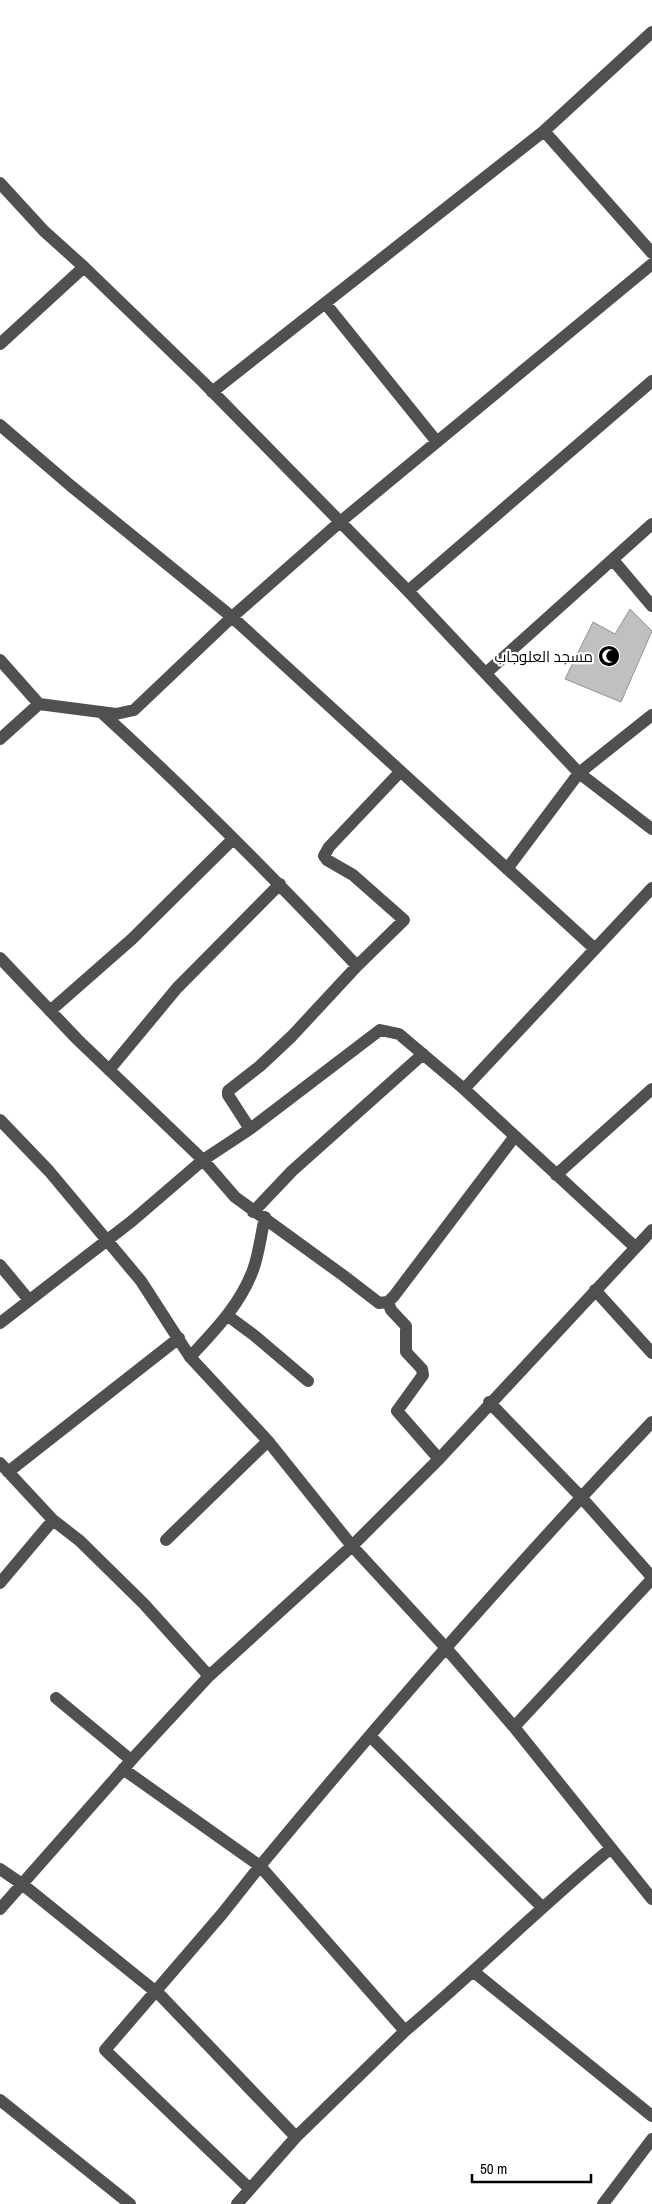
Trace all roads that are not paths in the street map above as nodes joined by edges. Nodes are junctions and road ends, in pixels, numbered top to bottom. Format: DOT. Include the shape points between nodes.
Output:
graph roads {
  1 [pos="652,32"];
  2 [pos="544,130"];
  3 [pos="0,182"];
  4 [pos="652,253"];
  5 [pos="652,264"];
  6 [pos="84,267"];
  7 [pos="325,303"];
  8 [pos="0,344"];
  9 [pos="652,381"];
  10 [pos="212,392"];
  11 [pos="0,425"];
  12 [pos="437,442"];
  13 [pos="340,522"];
  14 [pos="652,524"];
  15 [pos="613,560"];
  16 [pos="408,591"];
  17 [pos="652,606"];
  18 [pos="232,617"];
  19 [pos="0,660"];
  20 [pos="486,674"];
  21 [pos="39,704"];
  22 [pos="101,712"];
  23 [pos="652,715"];
  24 [pos="0,739"];
  25 [pos="400,772"];
  26 [pos="580,773"];
  27 [pos="652,829"];
  28 [pos="232,840"];
  29 [pos="508,869"];
  30 [pos="280,884"];
  31 [pos="652,888"];
  32 [pos="595,949"];
  33 [pos="2,966"];
  34 [pos="357,966"];
  35 [pos="50,1011"];
  36 [pos="423,1054"];
  37 [pos="109,1070"];
  38 [pos="464,1089"];
  39 [pos="652,1089"];
  40 [pos="0,1120"];
  41 [pos="250,1130"];
  42 [pos="515,1136"];
  43 [pos="203,1160"];
  44 [pos="556,1175"];
  45 [pos="259,1214"];
  46 [pos="652,1230"];
  47 [pos="107,1240"];
  48 [pos="635,1247"];
  49 [pos="0,1266"];
  50 [pos="595,1290"];
  51 [pos="29,1300"];
  52 [pos="388,1302"];
  53 [pos="228,1316"];
  54 [pos="0,1323"];
  55 [pos="179,1338"];
  56 [pos="652,1353"];
  57 [pos="190,1357"];
  58 [pos="308,1381"];
  59 [pos="489,1402"];
  60 [pos="652,1422"];
  61 [pos="268,1441"];
  62 [pos="439,1458"];
  63 [pos="4,1467"];
  64 [pos="581,1497"];
  65 [pos="52,1520"];
  66 [pos="166,1540"];
  67 [pos="352,1546"];
  68 [pos="652,1578"];
  69 [pos="0,1583"];
  70 [pos="446,1648"];
  71 [pos="210,1676"];
  72 [pos="56,1698"];
  73 [pos="514,1727"];
  74 [pos="371,1737"];
  75 [pos="127,1765"];
  76 [pos="610,1849"];
  77 [pos="260,1866"];
  78 [pos="0,1869"];
  79 [pos="22,1884"];
  80 [pos="652,1899"];
  81 [pos="542,1906"];
  82 [pos="0,1909"];
  83 [pos="474,1972"];
  84 [pos="154,1991"];
  85 [pos="405,2031"];
  86 [pos="0,2100"];
  87 [pos="652,2116"];
  88 [pos="296,2137"];
  89 [pos="652,2139"];
  90 [pos="250,2189"];
  91 [pos="239,2203"];
  92 [pos="130,2204"];
  93 [pos="603,2204"];
  1 -- 2 [label="street"];
  2 -- 4 [label="street"];
  2 -- 7 [label="street"];
  3 -- 6 [label="street" via="44,231"];
  5 -- 12 [label="street"];
  6 -- 8 [label="street"];
  6 -- 10 [label="street"];
  7 -- 10 [label="street"];
  7 -- 12 [label="street"];
  9 -- 16 [label="street"];
  10 -- 13 [label="street"];
  11 -- 18 [label="street"];
  12 -- 13 [label="street"];
  13 -- 16 [label="street"];
  13 -- 18 [label="street"];
  14 -- 15 [label="street"];
  15 -- 17 [label="street"];
  15 -- 20 [label="street"];
  16 -- 20 [label="street"];
  18 -- 22 [label="street" via="134,710 116,714"];
  18 -- 25 [label="street"];
  19 -- 21 [label="street"];
  20 -- 26 [label="street"];
  21 -- 22 [label="street"];
  21 -- 24 [label="street"];
  22 -- 28 [label="street" via="185,788"];
  23 -- 26 [label="street"];
  25 -- 29 [label="street"];
  25 -- 34 [label="street" via="324,856 353,875 404,920"];
  26 -- 27 [label="street"];
  26 -- 29 [label="street"];
  28 -- 30 [label="street"];
  28 -- 35 [label="street" via="139,932"];
  29 -- 32 [label="street"];
  30 -- 34 [label="street"];
  30 -- 37 [label="street" via="177,988"];
  31 -- 32 [label="street"];
  32 -- 38 [label="street"];
  33 -- 35 [label="street"];
  34 -- 41 [label="street" via="292,1036 228,1091"];
  35 -- 37 [label="street"];
  36 -- 38 [label="street"];
  36 -- 41 [label="street" via="399,1034 380,1030"];
  36 -- 45 [label="street" via="292,1171"];
  37 -- 43 [label="street"];
  38 -- 42 [label="street"];
  39 -- 44 [label="street"];
  40 -- 47 [label="street" via="49,1171"];
  41 -- 43 [label="street"];
  42 -- 44 [label="street"];
  42 -- 52 [label="street"];
  43 -- 45 [label="street" via="235,1197"];
  43 -- 47 [label="street"];
  44 -- 48 [label="street"];
  45 -- 52 [label="street" via="379,1303"];
  45 -- 53 [label="street" via="254,1268"];
  46 -- 48 [label="street"];
  47 -- 51 [label="street"];
  47 -- 55 [label="street" via="140,1280"];
  48 -- 50 [label="street"];
  49 -- 51 [label="street"];
  50 -- 56 [label="street"];
  50 -- 59 [label="street"];
  51 -- 54 [label="street"];
  52 -- 62 [label="street" via="406,1326 406,1352 422,1369 423,1375 397,1411"];
  53 -- 57 [label="street"];
  53 -- 58 [label="street"];
  55 -- 57 [label="street"];
  55 -- 63 [label="street"];
  57 -- 61 [label="street"];
  59 -- 62 [label="street"];
  59 -- 64 [label="street"];
  60 -- 64 [label="street"];
  61 -- 66 [label="street"];
  61 -- 67 [label="street"];
  62 -- 67 [label="street"];
  63 -- 65 [label="street"];
  64 -- 68 [label="street"];
  64 -- 70 [label="street"];
  65 -- 69 [label="street"];
  65 -- 71 [label="street" via="80,1541 144,1604"];
  67 -- 70 [label="street"];
  67 -- 71 [label="street"];
  68 -- 73 [label="street"];
  70 -- 73 [label="street"];
  70 -- 74 [label="street"];
  71 -- 75 [label="street"];
  72 -- 75 [label="street"];
  73 -- 76 [label="street"];
  74 -- 77 [label="street"];
  74 -- 81 [label="street"];
  75 -- 77 [label="street"];
  75 -- 79 [label="street"];
  76 -- 80 [label="street"];
  76 -- 81 [label="street"];
  77 -- 84 [label="street"];
  77 -- 85 [label="street"];
  78 -- 79 [label="street"];
  79 -- 82 [label="street"];
  79 -- 84 [label="street"];
  81 -- 83 [label="street"];
  83 -- 85 [label="street"];
  83 -- 87 [label="street"];
  84 -- 88 [label="street"];
  84 -- 90 [label="street" via="105,2050"];
  85 -- 88 [label="street"];
  86 -- 92 [label="street"];
  88 -- 90 [label="street"];
  89 -- 93 [label="street"];
  90 -- 91 [label="street"];
}
